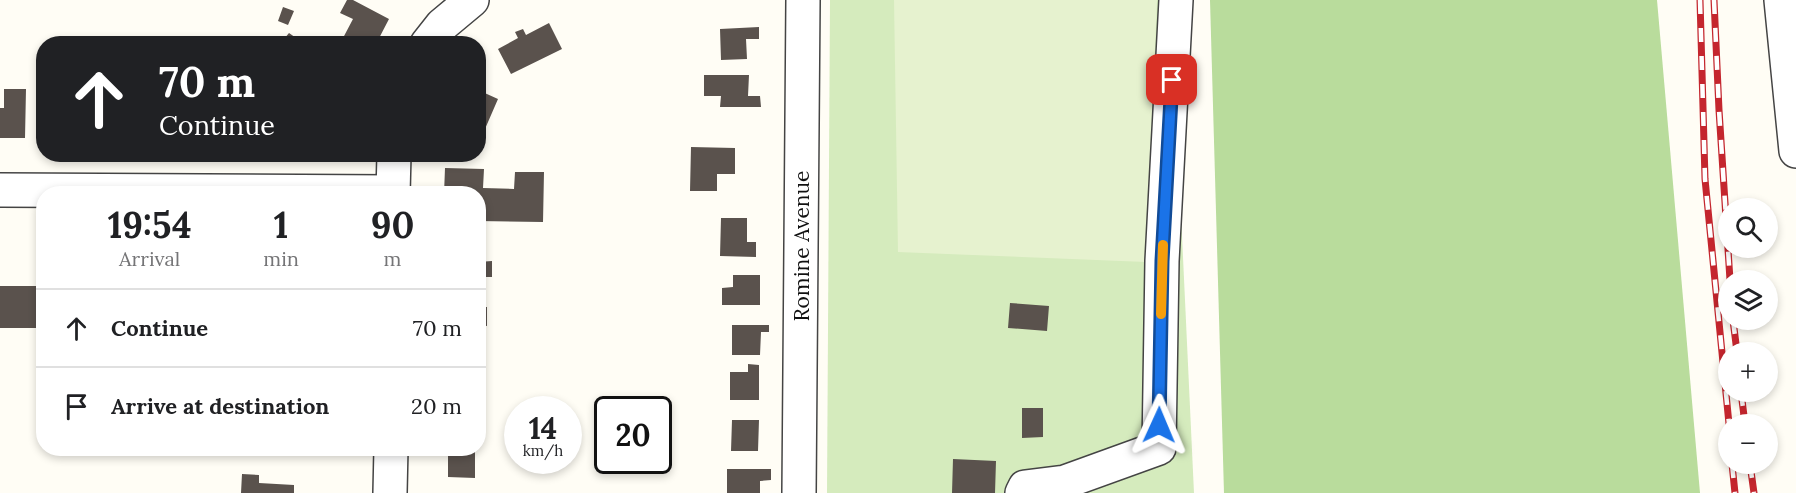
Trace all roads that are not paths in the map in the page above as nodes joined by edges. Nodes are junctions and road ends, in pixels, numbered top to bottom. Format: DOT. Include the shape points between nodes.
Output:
graph roads {
  1 [pos="472,0"];
  2 [pos="803,0"];
  3 [pos="1176,0"];
  4 [pos="1781,0"];
  5 [pos="434,36"];
  6 [pos="1796,151"];
  7 [pos="394,162"];
  8 [pos="393,186"];
  9 [pos="0,190"];
  10 [pos="36,190"];
  11 [pos="390,456"];
  12 [pos="390,493"];
  13 [pos="799,493"];
  14 [pos="1022,493"];
  1 -- 5 [label="street"];
  2 -- 13 [label="street, Romine Avenue"];
  3 -- 14 [label="street" via="1162,261 1159,448 1065,482 1025,487"];
  4 -- 6 [label="street"];
  7 -- 8 [label="street"];
  9 -- 10 [label="street"];
  11 -- 12 [label="street"];
}
